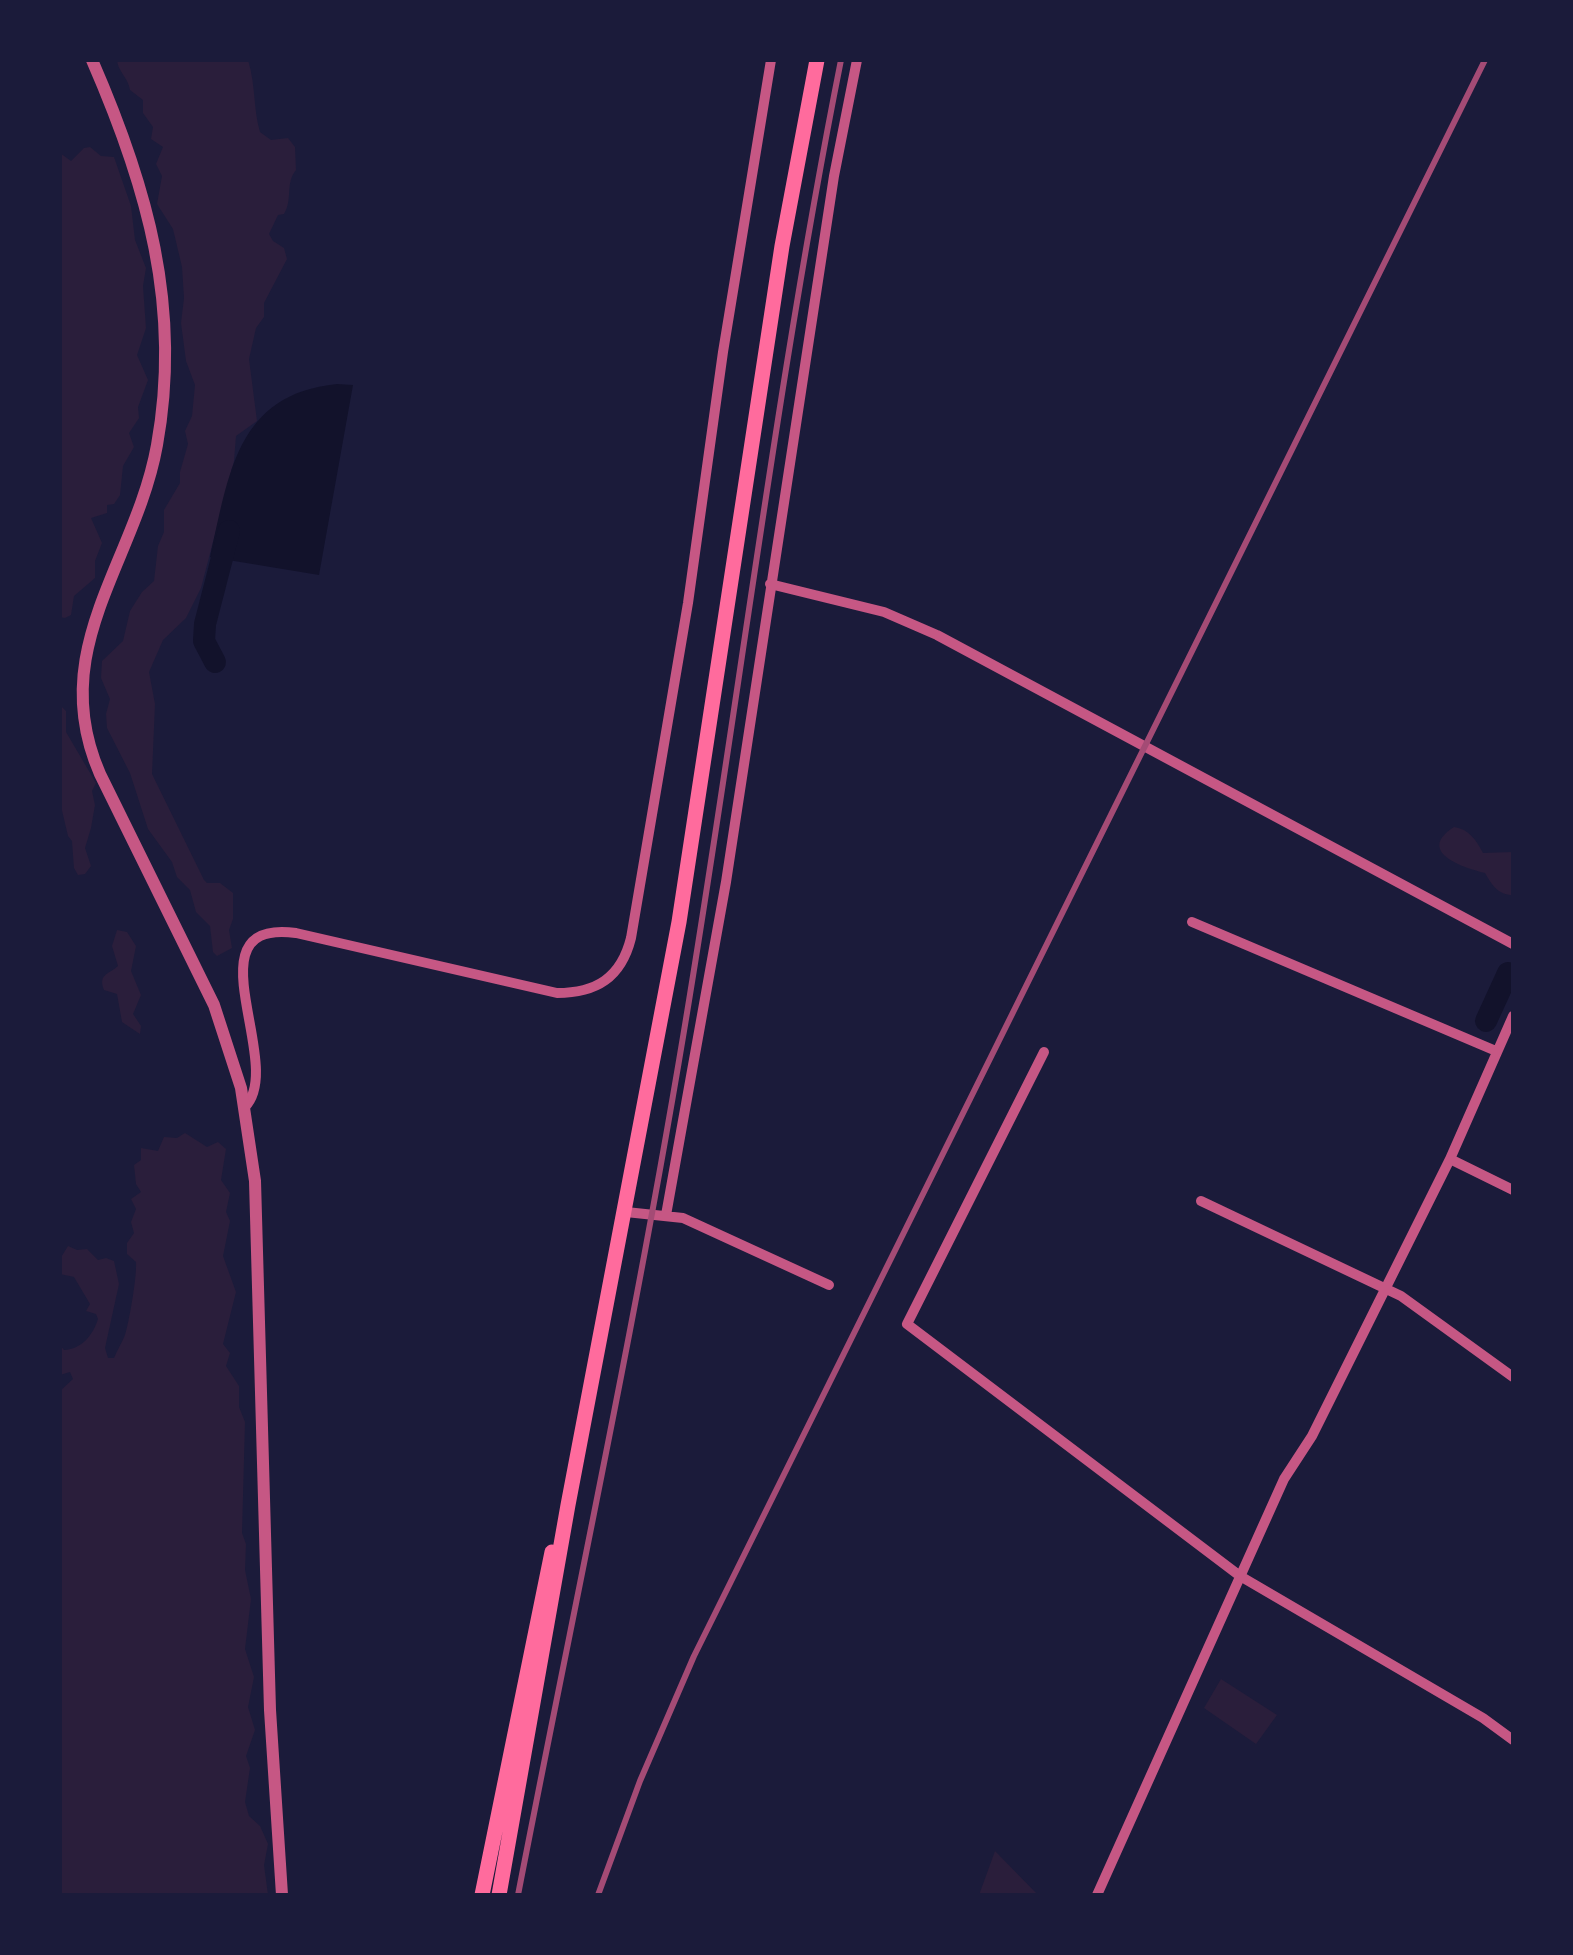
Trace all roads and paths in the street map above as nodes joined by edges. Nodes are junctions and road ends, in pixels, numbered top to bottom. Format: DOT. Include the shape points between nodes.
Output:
graph roads {
  1 [pos="92,60"];
  2 [pos="771,60"];
  3 [pos="817,60"];
  4 [pos="857,60"];
  5 [pos="770,584"];
  6 [pos="1192,922"];
  7 [pos="1513,944"];
  8 [pos="1513,1016"];
  9 [pos="1044,1052"];
  10 [pos="1496,1052"];
  11 [pos="245,1106"];
  12 [pos="1450,1159"];
  13 [pos="1513,1190"];
  14 [pos="1201,1202"];
  15 [pos="626,1212"];
  16 [pos="666,1216"];
  17 [pos="829,1285"];
  18 [pos="1384,1288"];
  19 [pos="1513,1377"];
  20 [pos="568,1505"];
  21 [pos="1240,1576"];
  22 [pos="1513,1740"];
  23 [pos="282,1895"];
  24 [pos="482,1895"];
  25 [pos="499,1895"];
  26 [pos="1098,1895"];
  1 -- 11 [label="street" via="154,237 166,350 153,465 89,638 84,722 100,774 214,1005"];
  2 -- 11 [label="street" via="688,603 622,964 588,991 557,993 296,933 262,936 244,956 256,1076"];
  3 -- 15 [label="main road"];
  4 -- 5 [label="street"];
  5 -- 7 [label="street" via="884,612 937,635"];
  5 -- 16 [label="street"];
  6 -- 10 [label="street"];
  8 -- 10 [label="street"];
  9 -- 21 [label="street" via="906,1324"];
  10 -- 12 [label="street"];
  11 -- 23 [label="street" via="255,1181 270,1710"];
  12 -- 13 [label="street"];
  12 -- 18 [label="street"];
  14 -- 18 [label="street"];
  15 -- 16 [label="street"];
  15 -- 20 [label="main road"];
  16 -- 17 [label="street"];
  18 -- 19 [label="street"];
  18 -- 21 [label="street"];
  20 -- 24 [label="main road" via="544,1586"];
  20 -- 25 [label="main road"];
  21 -- 22 [label="street"];
  21 -- 26 [label="street"];
}
